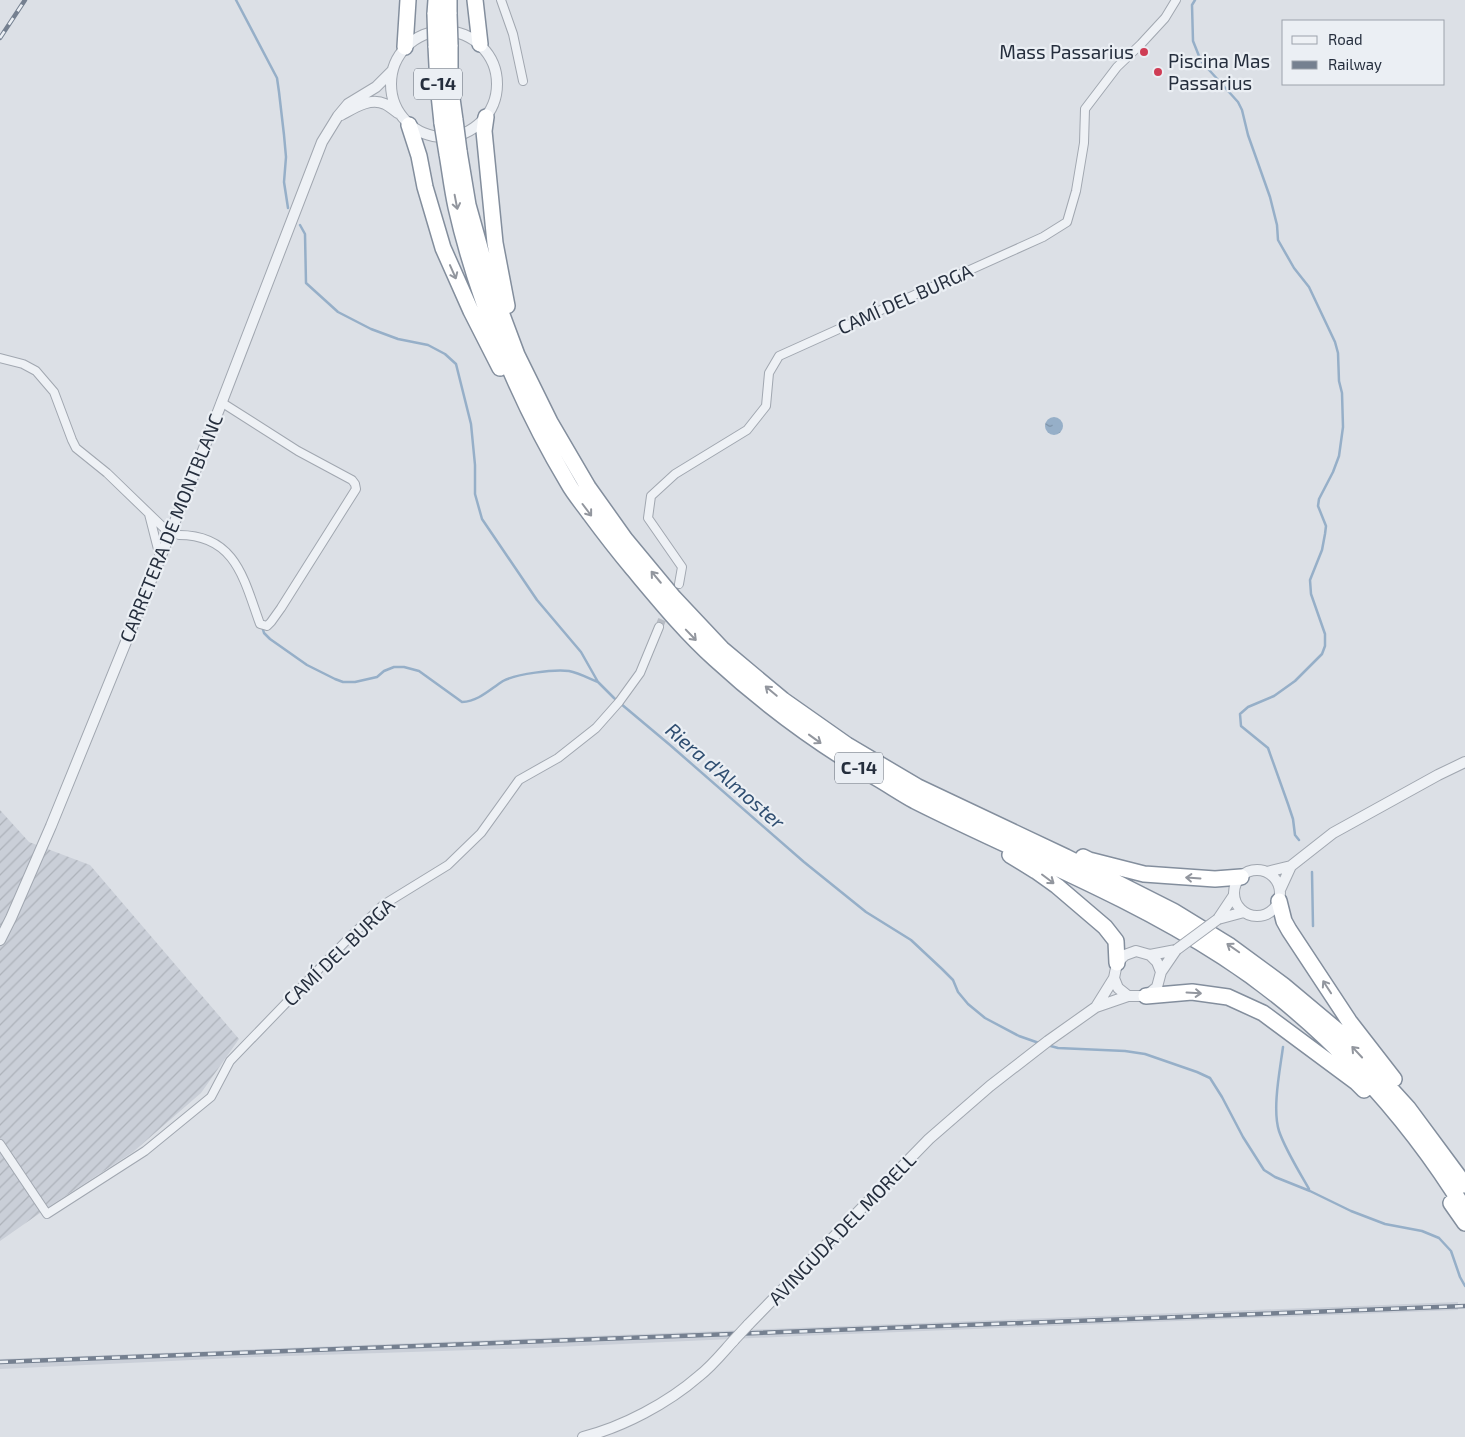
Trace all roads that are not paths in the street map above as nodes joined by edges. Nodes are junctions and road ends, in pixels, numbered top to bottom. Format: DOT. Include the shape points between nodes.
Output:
graph roads {
  1 [pos="408,0"];
  2 [pos="475,0"];
  3 [pos="501,0"];
  4 [pos="1176,0"];
  5 [pos="442,7"];
  6 [pos="480,44"];
  7 [pos="405,47"];
  8 [pos="392,71"];
  9 [pos="523,81"];
  10 [pos="338,116"];
  11 [pos="486,117"];
  12 [pos="404,119"];
  13 [pos="453,152"];
  14 [pos="0,358"];
  15 [pos="221,402"];
  16 [pos="569,486"];
  17 [pos="588,487"];
  18 [pos="148,512"];
  19 [pos="164,529"];
  20 [pos="179,535"];
  21 [pos="160,557"];
  22 [pos="679,584"];
  23 [pos="659,627"];
  24 [pos="844,751"];
  25 [pos="1465,762"];
  26 [pos="1291,866"];
  27 [pos="1267,872"];
  28 [pos="1241,877"];
  29 [pos="1234,895"];
  30 [pos="1279,896"];
  31 [pos="1244,912"];
  32 [pos="1218,919"];
  33 [pos="0,940"];
  34 [pos="1176,950"];
  35 [pos="1150,955"];
  36 [pos="1116,970"];
  37 [pos="1161,972"];
  38 [pos="1128,996"];
  39 [pos="1146,996"];
  40 [pos="1096,1007"];
  41 [pos="0,1144"];
  42 [pos="1465,1185"];
  43 [pos="1465,1210"];
  44 [pos="1465,1223"];
  45 [pos="583,1437"];
  1 -- 7 [label="highway"];
  2 -- 6 [label="highway"];
  3 -- 9 [label="street" via="513,34"];
  4 -- 22 [label="street, CAMÍ DEL BURGA" via="1166,18 1117,67 1084,109 1084,142 1067,222 1043,236 779,356 769,373 766,406 747,430 675,474 651,496 648,518 682,568"];
  5 -- 13 [label="highway, C-14, bridge" via="443,46 438,85"];
  6 -- 7 [label="street" via="459,33 436,31 424,34"];
  6 -- 11 [label="street" via="490,56 497,78 496,97"];
  7 -- 8 [label="street" via="396,58"];
  8 -- 10 [label="street, CARRETERA DE MONTBLANC" via="348,104"];
  8 -- 12 [label="street" via="391,93 395,107"];
  10 -- 12 [label="street" via="372,102 384,104"];
  10 -- 15 [label="street, CARRETERA DE MONTBLANC" via="322,142"];
  11 -- 12 [label="street" via="467,132 443,138 419,132"];
  11 -- 17 [label="highway" via="484,131 494,243 506,303 522,351"];
  12 -- 16 [label="highway, one-way" via="419,156 443,248 471,311 534,434"];
  13 -- 16 [label="highway, C-14, one-way" via="457,208 478,282 506,360"];
  13 -- 17 [label="highway, C-14" via="487,271 517,355 550,422"];
  14 -- 18 [label="street" via="36,371 54,392 76,448"];
  15 -- 20 [label="street" via="298,451 352,480 356,489 267,626 260,624 244,579 228,553 205,538"];
  15 -- 21 [label="street, CARRETERA DE MONTBLANC"];
  16 -- 24 [label="highway, C-14, one-way" via="665,607 714,658 775,710"];
  24 -- 17 [label="highway, C-14, one-way" via="722,649 625,539"];
  18 -- 19 [label="street"];
  18 -- 21 [label="street"];
  21 -- 33 [label="street, CARRETERA DE MONTBLANC" via="51,826"];
  23 -- 41 [label="street, CAMÍ DEL BURGA" via="640,673 596,728 558,758 519,780 482,833 448,866 383,905 230,1061 211,1097 145,1151 47,1214"];
  28 -- 24 [label="highway, one-way" via="1215,880 1144,874 1089,860"];
  24 -- 36 [label="highway, one-way" via="911,805 1003,851 1057,886 1116,941"];
  42 -- 24 [label="highway, C-14, one-way" via="1408,1108 1338,1031 1230,946 1172,911 1066,857"];
  24 -- 43 [label="highway, C-14" via="913,800 1167,924 1224,958 1277,996 1331,1042 1401,1117"];
  25 -- 26 [label="street" via="1333,834"];
  26 -- 27 [label="street"];
  26 -- 30 [label="street"];
  27 -- 28 [label="street" via="1253,871"];
  27 -- 30 [label="street" via="1276,880"];
  28 -- 29 [label="street"];
  29 -- 31 [label="street"];
  29 -- 32 [label="street"];
  30 -- 31 [label="street" via="1275,907 1264,915"];
  42 -- 30 [label="highway, one-way" via="1413,1104 1349,1021 1295,939 1284,921"];
  31 -- 32 [label="street"];
  32 -- 34 [label="street, bridge"];
  34 -- 35 [label="street"];
  34 -- 37 [label="street"];
  35 -- 36 [label="street" via="1136,951 1125,955"];
  35 -- 37 [label="street"];
  36 -- 38 [label="street" via="1118,988"];
  36 -- 40 [label="street, AVINGUDA DEL MORELL"];
  37 -- 39 [label="street" via="1157,987"];
  38 -- 39 [label="street"];
  38 -- 40 [label="street, AVINGUDA DEL MORELL"];
  39 -- 44 [label="highway, one-way" via="1192,992 1228,997 1263,1014 1356,1082 1394,1120"];
  40 -- 45 [label="street, AVINGUDA DEL MORELL, bridge" via="990,1086 929,1139 700,1376 639,1416"];
}
